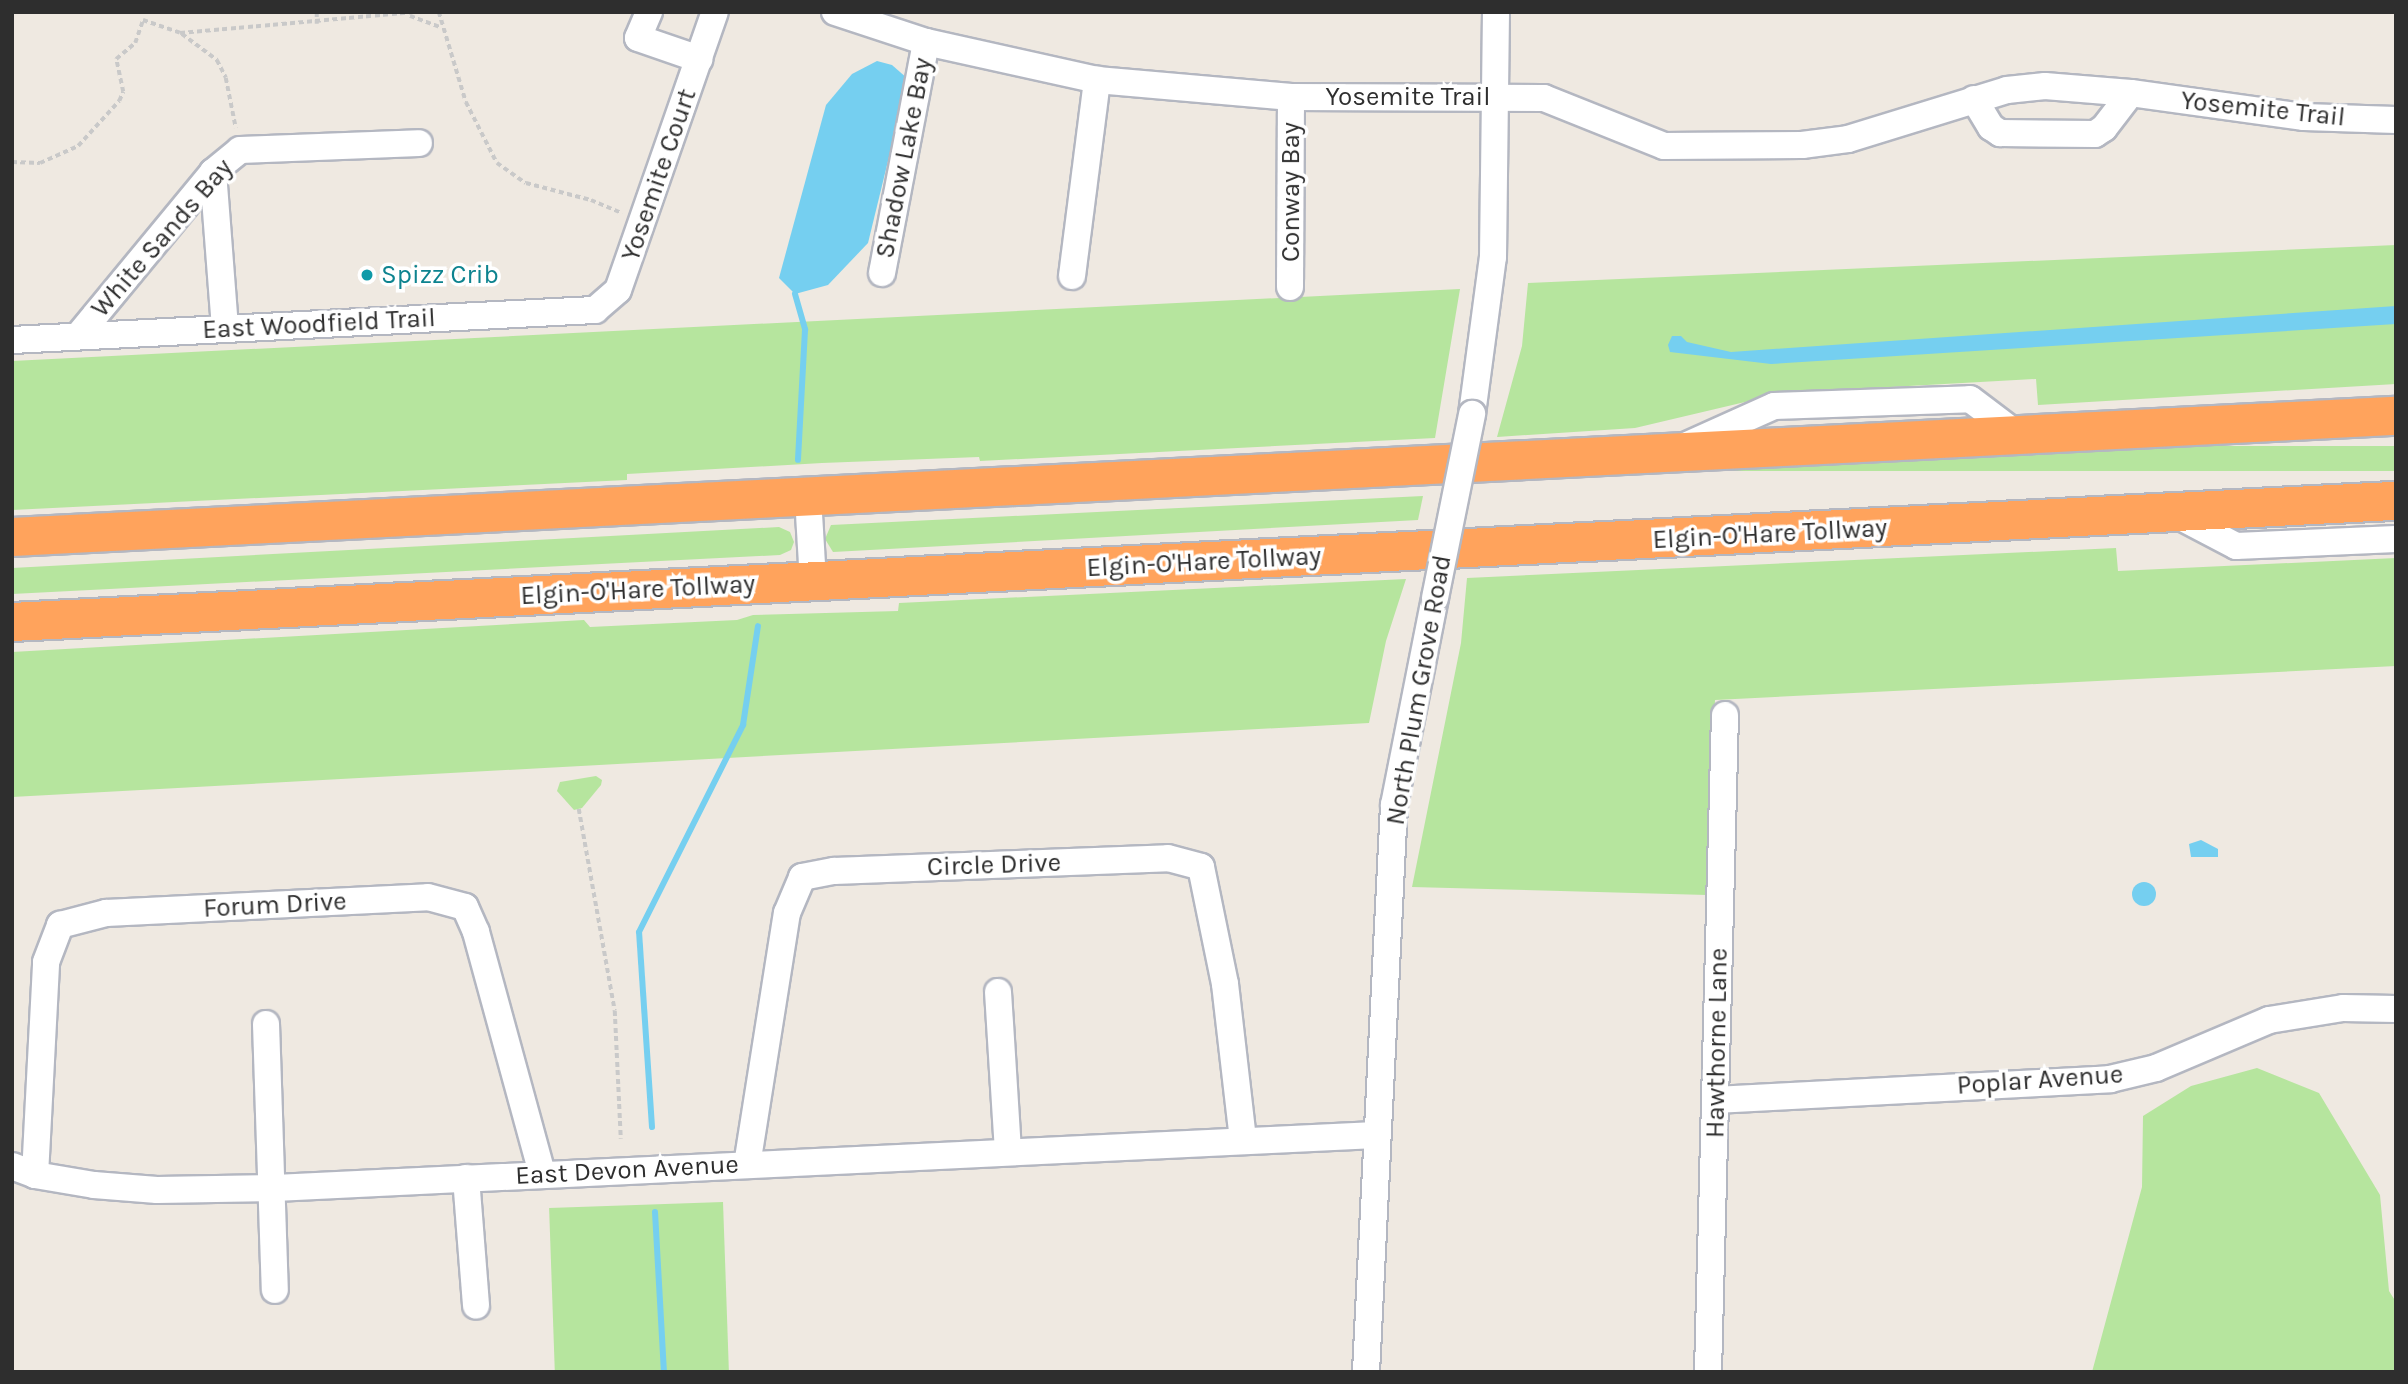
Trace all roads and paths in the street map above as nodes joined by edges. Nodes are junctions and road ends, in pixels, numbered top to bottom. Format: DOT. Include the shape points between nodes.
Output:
graph roads {
  1 [pos="317,12"];
  2 [pos="418,12"];
  3 [pos="439,12"];
  4 [pos="649,12"];
  5 [pos="715,12"];
  6 [pos="835,12"];
  7 [pos="1496,12"];
  8 [pos="410,16"];
  9 [pos="317,24"];
  10 [pos="442,27"];
  11 [pos="180,33"];
  12 [pos="926,42"];
  13 [pos="699,59"];
  14 [pos="1097,80"];
  15 [pos="2130,93"];
  16 [pos="1495,95"];
  17 [pos="1291,97"];
  18 [pos="1974,99"];
  19 [pos="2396,120"];
  20 [pos="419,143"];
  21 [pos="240,150"];
  22 [pos="12,162"];
  23 [pos="213,172"];
  24 [pos="642,222"];
  25 [pos="882,273"];
  26 [pos="1072,276"];
  27 [pos="1290,287"];
  28 [pos="618,290"];
  29 [pos="225,329"];
  30 [pos="78,336"];
  31 [pos="12,341"];
  32 [pos="2396,416"];
  33 [pos="808,498"];
  34 [pos="2396,501"];
  35 [pos="2174,514"];
  36 [pos="12,537"];
  37 [pos="2396,539"];
  38 [pos="813,582"];
  39 [pos="12,622"];
  40 [pos="1725,715"];
  41 [pos="579,809"];
  42 [pos="998,992"];
  43 [pos="2396,1009"];
  44 [pos="266,1024"];
  45 [pos="1715,1100"];
  46 [pos="1376,1135"];
  47 [pos="621,1139"];
  48 [pos="1243,1140"];
  49 [pos="1008,1152"];
  50 [pos="747,1165"];
  51 [pos="23,1171"];
  52 [pos="542,1174"];
  53 [pos="466,1178"];
  54 [pos="275,1188"];
  55 [pos="275,1290"];
  56 [pos="476,1306"];
  57 [pos="1366,1372"];
  58 [pos="1708,1372"];
  1 -- 9 [label="path"];
  2 -- 8 [label="path"];
  3 -- 10 [label="path"];
  4 -- 13 [label="street, Yosemite Court" via="638,38"];
  5 -- 13 [label="street, Yosemite Court"];
  6 -- 12 [label="street, Yosemite Trail"];
  7 -- 16 [label="street, North Plum Grove Road"];
  8 -- 9 [label="path"];
  8 -- 10 [label="path"];
  9 -- 11 [label="path"];
  10 -- 24 [label="path" via="452,45 466,102 497,163 526,183 591,200"];
  11 -- 21 [label="path" via="216,60 226,78"];
  11 -- 22 [label="path" via="143,20 135,43 116,59 123,92 119,101 78,146 58,157"];
  12 -- 14 [label="street, Yosemite Trail"];
  12 -- 25 [label="street, Shadow Lake Bay"];
  13 -- 24 [label="street, Yosemite Court"];
  14 -- 17 [label="street, Yosemite Trail"];
  14 -- 26 [label="street"];
  15 -- 18 [label="street, Yosemite Trail" via="2045,86"];
  15 -- 18 [label="street" via="2095,134 2000,133 1991,127"];
  15 -- 19 [label="street, Yosemite Trail" via="2304,117"];
  16 -- 17 [label="street, Yosemite Trail"];
  16 -- 18 [label="street, Yosemite Trail" via="1544,98 1664,146 1736,148 1848,139"];
  16 -- 46 [label="street, North Plum Grove Road, bridge" via="1493,257 1472,415 1394,805"];
  17 -- 27 [label="street, Conway Bay"];
  20 -- 21 [label="street, White Sands Bay"];
  21 -- 23 [label="street, White Sands Bay"];
  23 -- 29 [label="street"];
  23 -- 30 [label="street, White Sands Bay"];
  24 -- 28 [label="street, Yosemite Court"];
  28 -- 29 [label="street, East Woodfield Trail" via="595,310"];
  29 -- 30 [label="street, East Woodfield Trail"];
  30 -- 31 [label="street, East Woodfield Trail"];
  32 -- 33 [label="highway"];
  33 -- 36 [label="highway"];
  33 -- 38 [label="street"];
  34 -- 35 [label="highway, Elgin-O'Hare Tollway"];
  35 -- 37 [label="street" via="2236,546"];
  35 -- 38 [label="highway, Elgin-O'Hare Tollway"];
  38 -- 39 [label="highway, Elgin-O'Hare Tollway"];
  40 -- 45 [label="street, Hawthorne Lane"];
  41 -- 47 [label="path" via="615,1011"];
  42 -- 49 [label="street"];
  43 -- 45 [label="street, Poplar Avenue" via="2343,1008 2269,1020 2156,1068 2110,1079"];
  44 -- 54 [label="street"];
  45 -- 58 [label="street, Hawthorne Lane"];
  46 -- 48 [label="street, East Devon Avenue"];
  46 -- 57 [label="street, North Plum Grove Road"];
  48 -- 49 [label="street, East Devon Avenue"];
  48 -- 50 [label="street, Circle Drive" via="1223,972 1201,867 1168,858 834,871 802,877 787,914"];
  49 -- 50 [label="street, East Devon Avenue"];
  50 -- 52 [label="street, East Devon Avenue"];
  51 -- 52 [label="street, Forum Drive" via="46,962 60,925 106,913 428,897 465,907 476,932"];
  51 -- 54 [label="street, East Devon Avenue" via="157,1190"];
  52 -- 53 [label="street, East Devon Avenue"];
  53 -- 54 [label="street, East Devon Avenue"];
  53 -- 56 [label="street"];
  54 -- 55 [label="street"];
}
